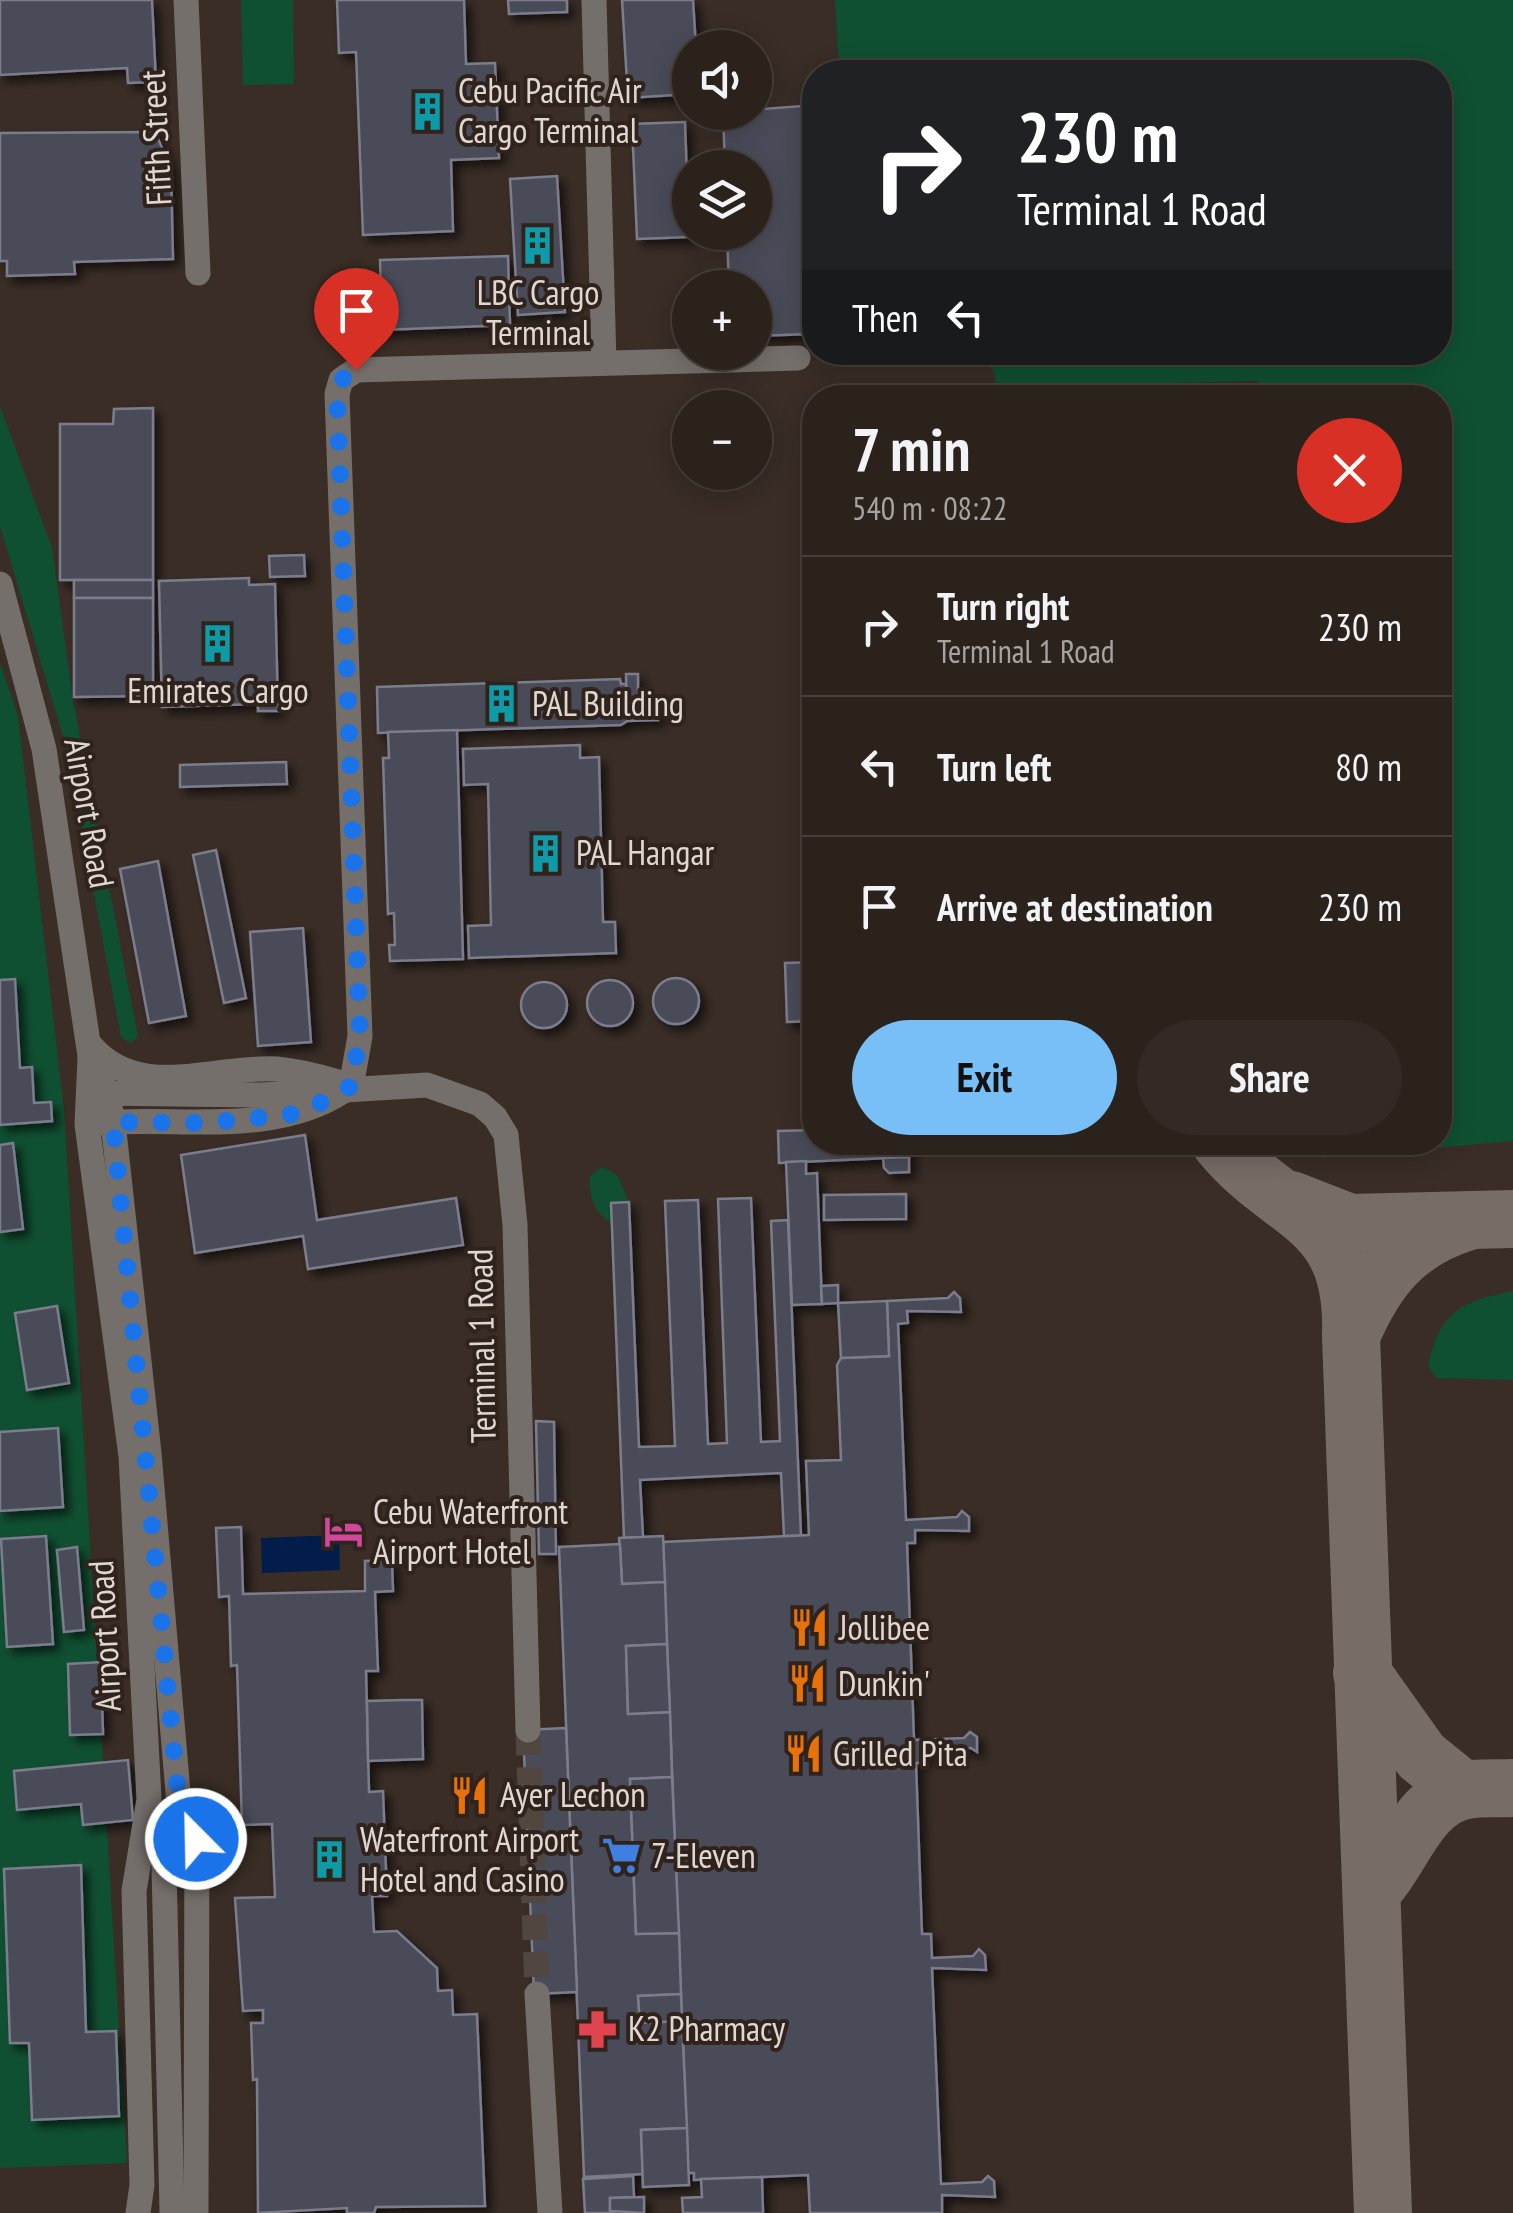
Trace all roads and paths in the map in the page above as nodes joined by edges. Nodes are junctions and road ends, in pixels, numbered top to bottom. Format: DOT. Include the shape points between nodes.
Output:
graph roads {
  1 [pos="186,0"];
  2 [pos="594,0"];
  3 [pos="198,272"];
  4 [pos="798,358"];
  5 [pos="604,363"];
  6 [pos="0,584"];
  7 [pos="89,1049"];
  8 [pos="351,1086"];
  9 [pos="97,1093"];
  10 [pos="100,1123"];
  11 [pos="528,1730"];
  12 [pos="179,1804"];
  13 [pos="537,1994"];
  14 [pos="138,2213"];
  15 [pos="172,2213"];
  16 [pos="196,2213"];
  17 [pos="550,2213"];
  1 -- 3 [label="street, Fifth Street"];
  2 -- 5 [label="street"];
  4 -- 5 [label="street"];
  5 -- 8 [label="street" via="356,370 341,380 360,1036"];
  6 -- 7 [label="street, Airport Road" via="44,749"];
  7 -- 8 [label="street, Terminal 1 Road" via="131,1076 274,1069"];
  7 -- 9 [label="street, Airport Road"];
  8 -- 9 [label="street, Terminal 1 Road" via="262,1095"];
  8 -- 10 [label="street, Terminal 1 Road" via="302,1113 206,1123"];
  8 -- 11 [label="street, Terminal 1 Road" via="428,1085 480,1104 506,1135 515,1224"];
  9 -- 10 [label="street, Airport Road"];
  10 -- 12 [label="street, Airport Road"];
  10 -- 14 [label="street, Airport Road" via="131,1456 149,1799 134,1891"];
  12 -- 15 [label="street, Airport Road" via="162,1824"];
  12 -- 16 [label="street, Airport Road" via="197,1818"];
  13 -- 17 [label="street"];
}
